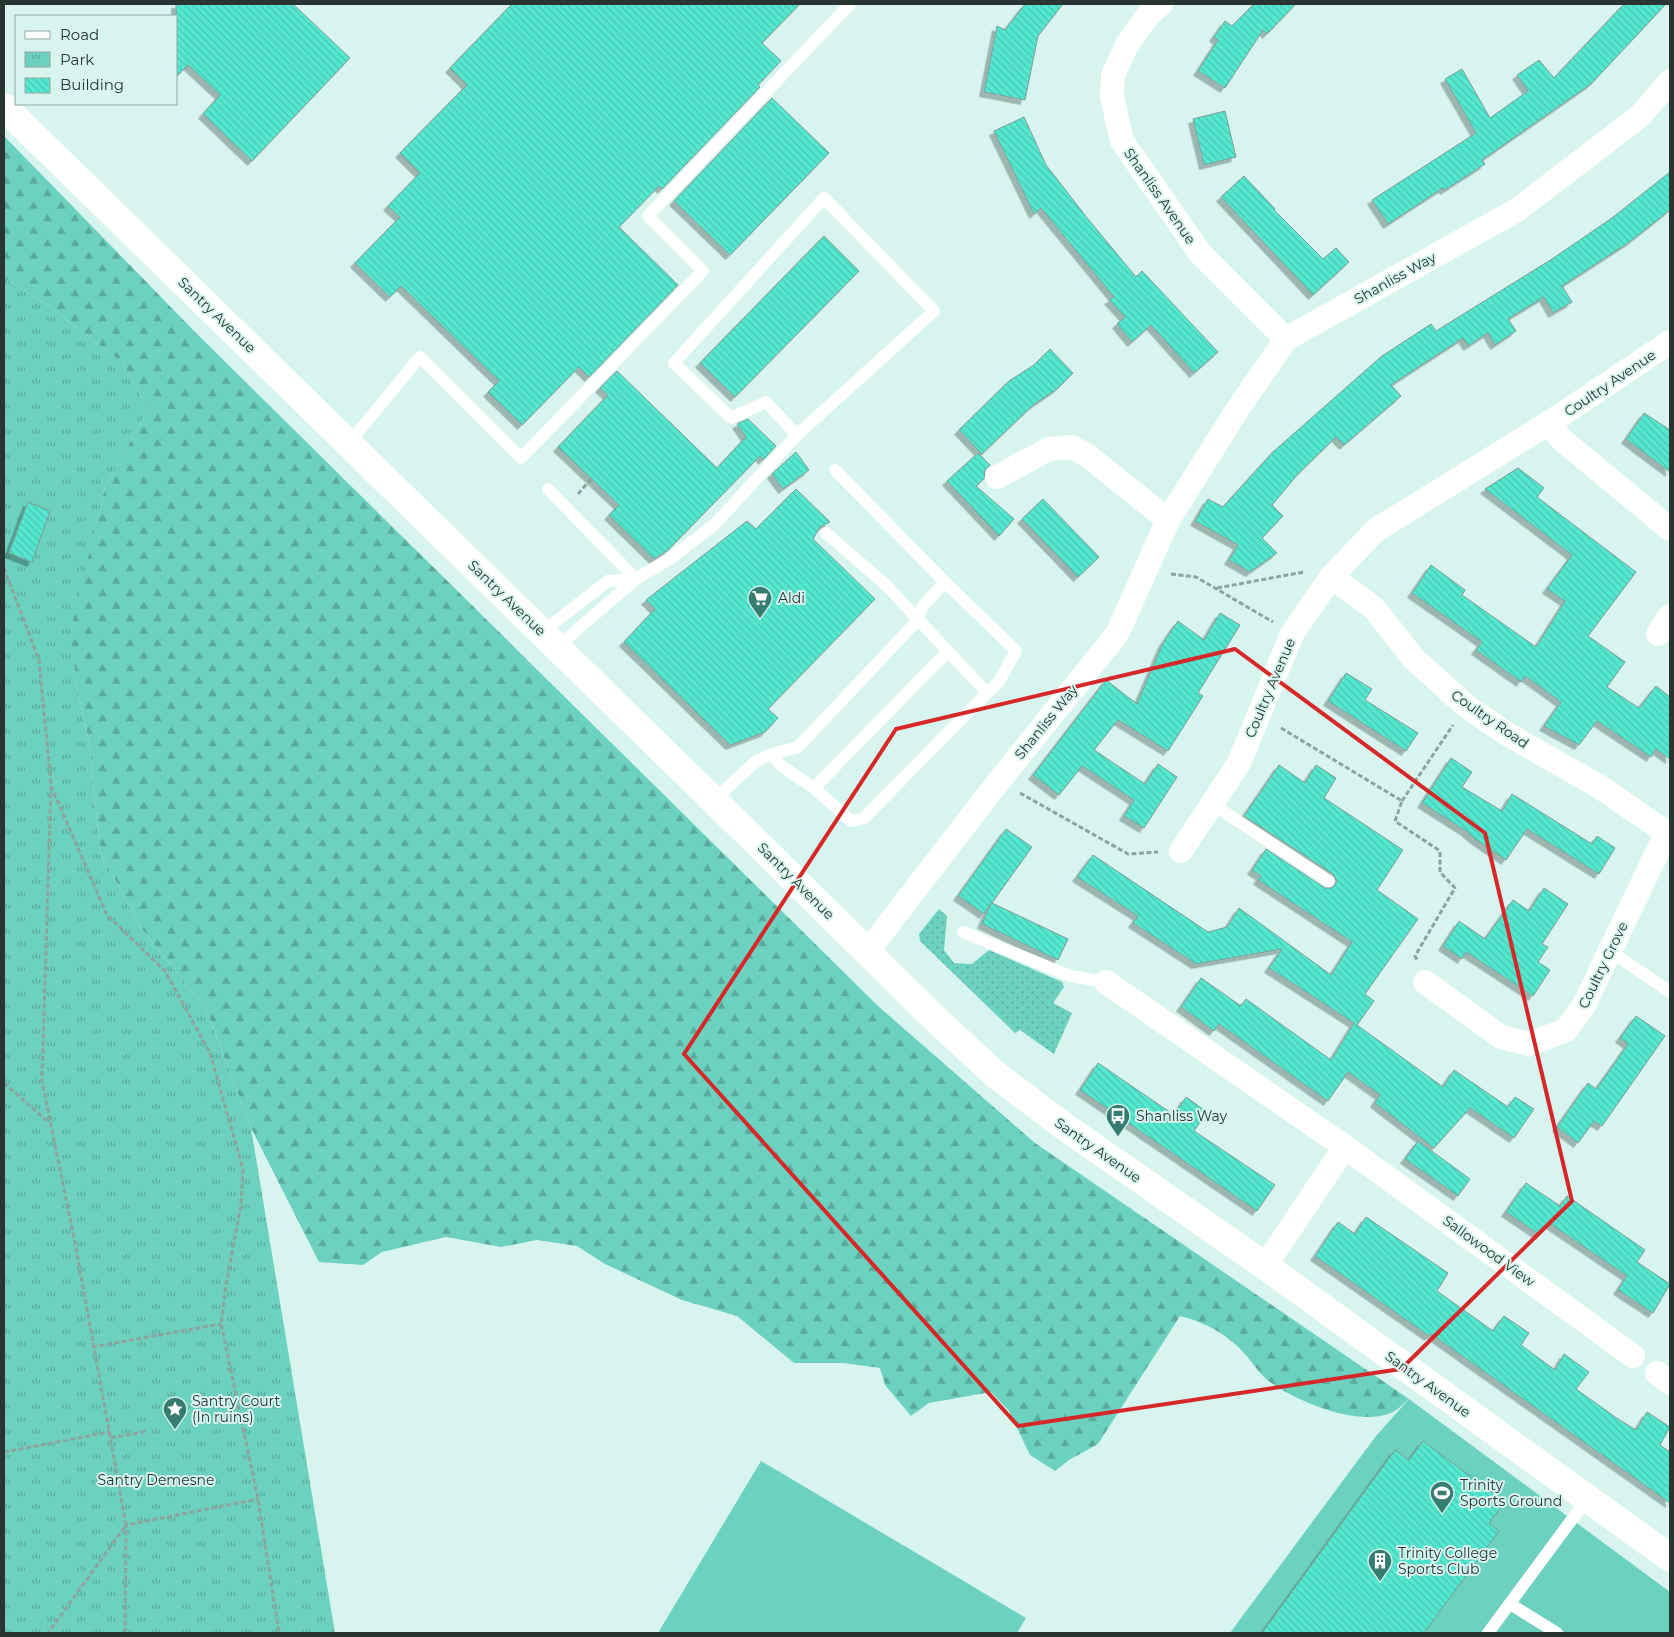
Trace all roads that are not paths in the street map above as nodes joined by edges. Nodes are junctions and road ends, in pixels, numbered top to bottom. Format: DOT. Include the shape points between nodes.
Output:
graph roads {
  1 [pos="850,4"];
  2 [pos="1161,4"];
  3 [pos="1670,81"];
  4 [pos="4,107"];
  5 [pos="1286,339"];
  6 [pos="1667,349"];
  7 [pos="1550,424"];
  8 [pos="797,435"];
  9 [pos="349,443"];
  10 [pos="836,470"];
  11 [pos="997,477"];
  12 [pos="548,488"];
  13 [pos="1168,520"];
  14 [pos="1670,529"];
  15 [pos="826,533"];
  16 [pos="1332,577"];
  17 [pos="636,579"];
  18 [pos="946,582"];
  19 [pos="918,621"];
  20 [pos="549,639"];
  21 [pos="948,651"];
  22 [pos="987,693"];
  23 [pos="772,754"];
  24 [pos="814,788"];
  25 [pos="714,800"];
  26 [pos="1212,804"];
  27 [pos="1669,834"];
  28 [pos="1181,851"];
  29 [pos="1329,882"];
  30 [pos="963,932"];
  31 [pos="874,943"];
  32 [pos="1610,951"];
  33 [pos="1106,982"];
  34 [pos="1425,982"];
  35 [pos="1670,992"];
  36 [pos="1345,1147"];
  37 [pos="1265,1266"];
  38 [pos="1634,1356"];
  39 [pos="1587,1499"];
  40 [pos="1670,1558"];
  41 [pos="1510,1604"];
  42 [pos="1488,1633"];
  43 [pos="1557,1633"];
  1 -- 9 [label="lane" via="648,216 703,270 521,458 420,357"];
  2 -- 5 [label="street, Shanliss Avenue" via="1148,14 1127,45 1113,75 1112,97 1122,141 1200,253"];
  3 -- 5 [label="street, Shanliss Way" via="1640,116 1517,210"];
  4 -- 9 [label="main road, Santry Avenue"];
  5 -- 13 [label="street, Shanliss Way"];
  6 -- 7 [label="street, Coultry Avenue"];
  7 -- 14 [label="street, Coultry Avenue" via="1561,439"];
  7 -- 16 [label="street, Coultry Avenue" via="1376,530"];
  8 -- 8 [label="lane" via="934,312 824,198 674,363 731,418 766,402"];
  8 -- 17 [label="lane" via="714,525 671,558"];
  9 -- 20 [label="main road, Santry Avenue"];
  10 -- 18 [label="lane"];
  11 -- 13 [label="street" via="1048,449 1072,447 1088,456"];
  12 -- 17 [label="lane"];
  13 -- 31 [label="street, Shanliss Way" via="1116,634"];
  15 -- 19 [label="lane" via="886,586"];
  16 -- 26 [label="street, Coultry Avenue" via="1292,634 1239,763"];
  16 -- 27 [label="street, Coultry Road" via="1374,608 1413,658 1466,706 1507,734 1600,787"];
  17 -- 20 [label="lane"];
  17 -- 20 [label="lane" via="608,581"];
  18 -- 19 [label="lane" via="923,606"];
  18 -- 22 [label="lane" via="1016,651 999,682"];
  19 -- 21 [label="lane"];
  19 -- 23 [label="lane" via="798,748"];
  20 -- 25 [label="main road, Santry Avenue"];
  21 -- 22 [label="lane"];
  21 -- 24 [label="lane"];
  22 -- 24 [label="lane" via="864,818 850,821"];
  23 -- 24 [label="lane" via="780,765"];
  23 -- 25 [label="lane" via="755,762"];
  25 -- 31 [label="main road, Santry Avenue"];
  26 -- 28 [label="street, Coultry Avenue"];
  26 -- 29 [label="lane"];
  27 -- 32 [label="street, Coultry Grove"];
  30 -- 33 [label="lane" via="1070,976"];
  31 -- 37 [label="main road, Santry Avenue" via="996,1075"];
  32 -- 34 [label="street, Coultry Grove" via="1583,1007 1566,1030 1529,1044 1501,1037"];
  32 -- 35 [label="lane"];
  33 -- 36 [label="street, Sallowood View"];
  36 -- 37 [label="street"];
  36 -- 38 [label="street, Sallowood View"];
  37 -- 39 [label="main road, Santry Avenue"];
  39 -- 40 [label="main road, Santry Avenue"];
  39 -- 41 [label="lane"];
  41 -- 42 [label="lane"];
  41 -- 43 [label="lane"];
}
